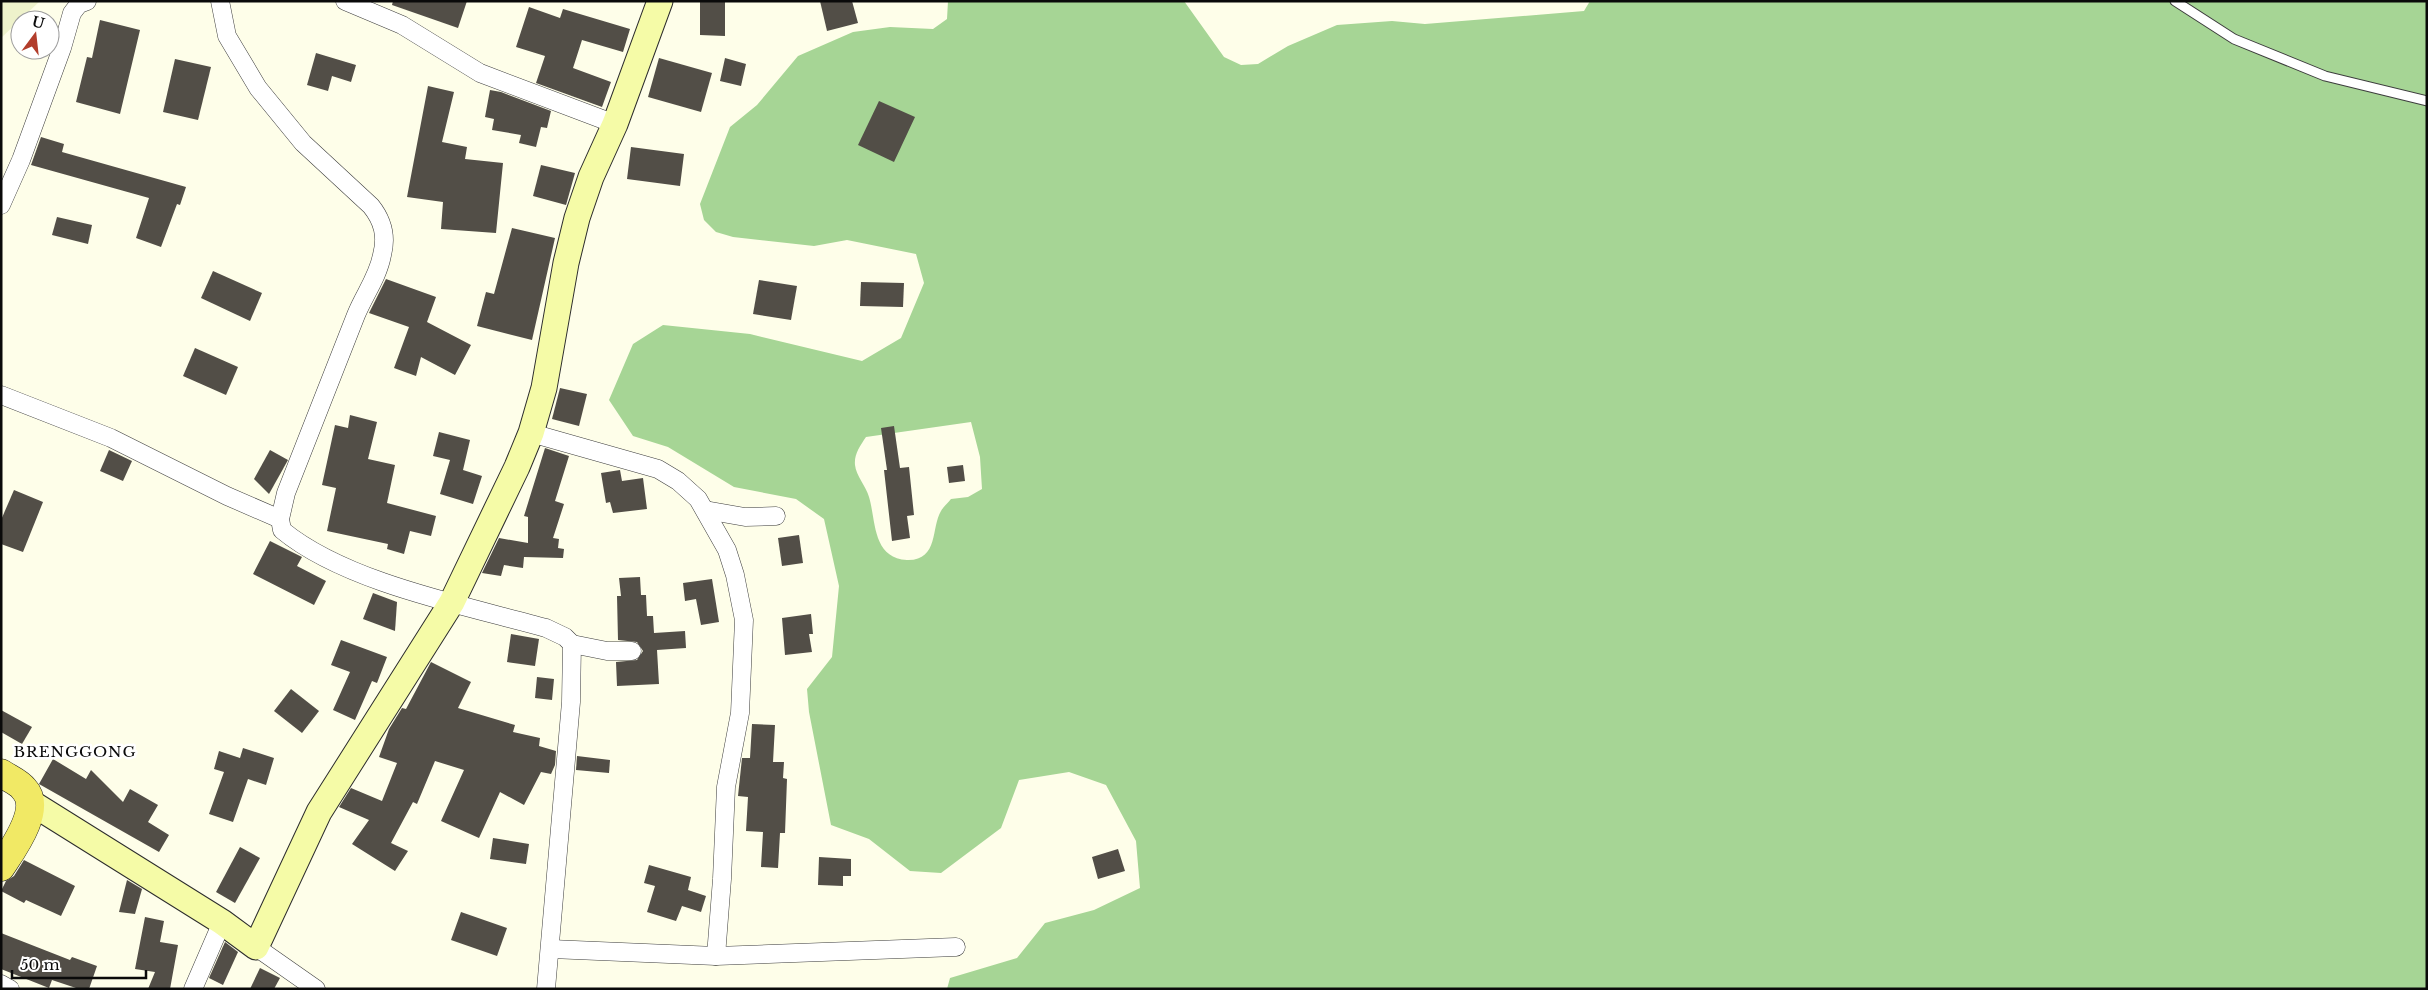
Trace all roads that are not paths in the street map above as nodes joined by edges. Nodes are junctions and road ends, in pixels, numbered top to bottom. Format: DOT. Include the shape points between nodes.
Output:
graph roads {
  1 [pos="87,1"];
  2 [pos="220,1"];
  3 [pos="345,1"];
  4 [pos="660,1"];
  5 [pos="2175,1"];
  6 [pos="2427,102"];
  7 [pos="615,124"];
  8 [pos="1,206"];
  9 [pos="1,396"];
  10 [pos="531,433"];
  11 [pos="706,510"];
  12 [pos="776,516"];
  13 [pos="280,519"];
  14 [pos="452,602"];
  15 [pos="581,646"];
  16 [pos="632,651"];
  17 [pos="1,773"];
  18 [pos="30,802"];
  19 [pos="1,867"];
  20 [pos="222,922"];
  21 [pos="256,947"];
  22 [pos="956,947"];
  23 [pos="551,949"];
  24 [pos="716,956"];
  25 [pos="1,984"];
  26 [pos="10,989"];
  27 [pos="193,989"];
  28 [pos="316,989"];
  29 [pos="546,989"];
  1 -- 8 [label="street" via="79,4 72,13 21,160"];
  2 -- 13 [label="street" via="227,36 258,88 303,142 371,206 384,229 381,260 286,493"];
  3 -- 7 [label="street" via="402,26 480,73"];
  4 -- 7 [label="street"];
  5 -- 6 [label="lane" via="2234,39 2325,76"];
  7 -- 10 [label="street" via="590,177 578,218 566,263 544,388"];
  9 -- 13 [label="street" via="111,438"];
  10 -- 11 [label="street" via="658,468 678,481"];
  10 -- 14 [label="street"];
  11 -- 12 [label="street" via="745,517"];
  11 -- 24 [label="street" via="727,550 744,620 740,713 726,787 722,833"];
  13 -- 14 [label="street" via="282,530 327,560"];
  14 -- 15 [label="street" via="546,628"];
  14 -- 21 [label="street" via="320,812"];
  15 -- 16 [label="street"];
  15 -- 23 [label="street" via="571,702"];
  17 -- 18 [label="main road" via="25,789"];
  18 -- 19 [label="main road" via="30,813 22,834"];
  18 -- 20 [label="street"];
  20 -- 21 [label="street"];
  20 -- 27 [label="street"];
  21 -- 28 [label="street"];
  22 -- 24 [label="street"];
  23 -- 24 [label="street"];
  23 -- 29 [label="street"];
  25 -- 26 [label="street"];
}
